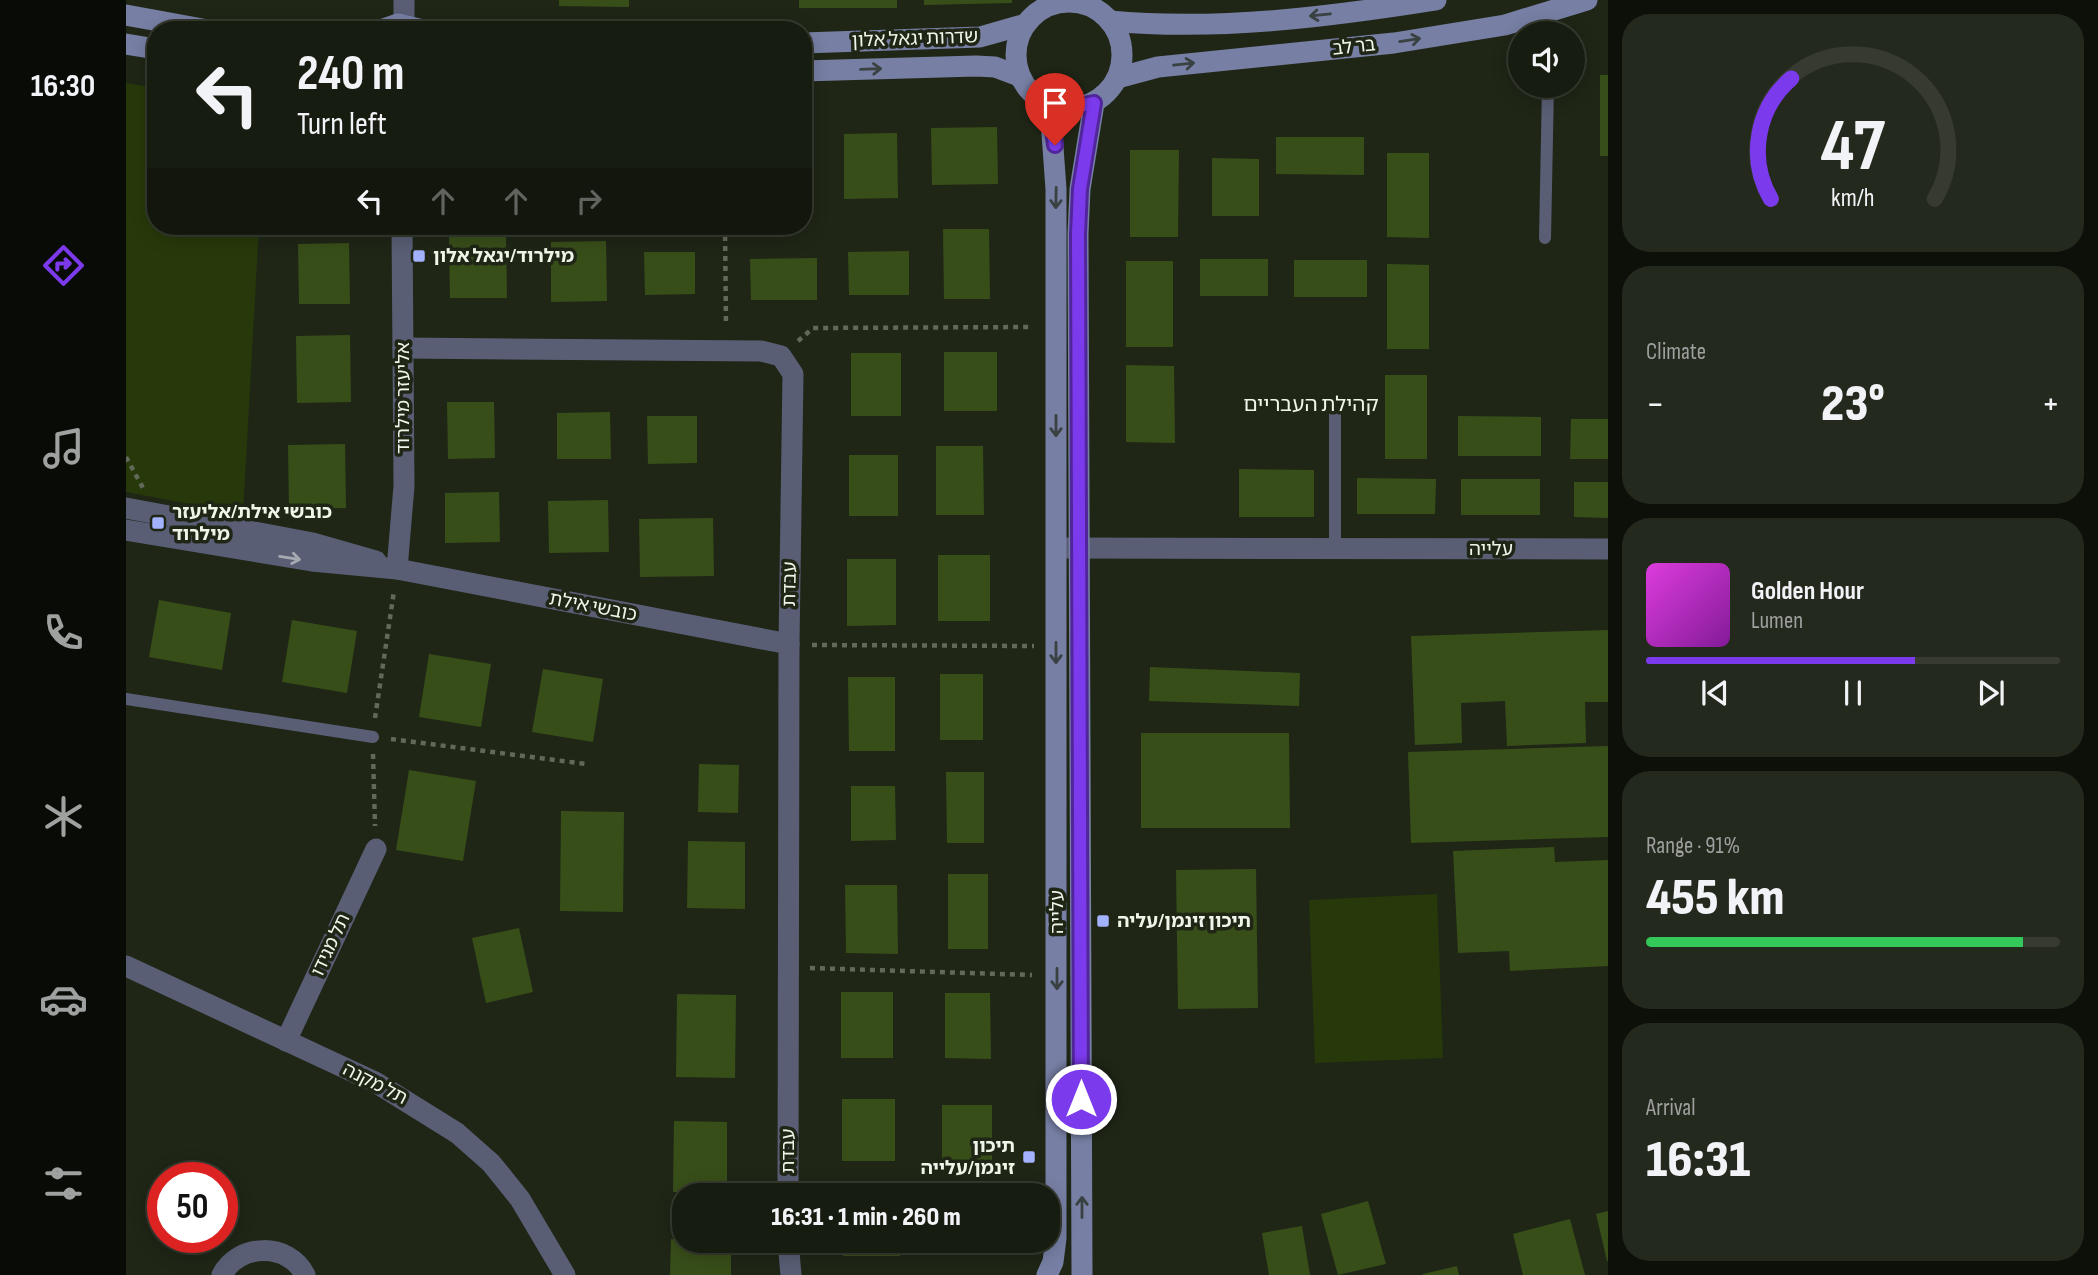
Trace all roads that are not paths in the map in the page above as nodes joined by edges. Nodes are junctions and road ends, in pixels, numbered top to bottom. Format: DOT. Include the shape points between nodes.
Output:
graph roads {
  1 [pos="404,0"];
  2 [pos="1436,0"];
  3 [pos="1587,0"];
  4 [pos="1102,11"];
  5 [pos="1550,11"];
  6 [pos="1031,14"];
  7 [pos="126,15"];
  8 [pos="159,21"];
  9 [pos="412,21"];
  10 [pos="1550,21"];
  11 [pos="812,43"];
  12 [pos="126,44"];
  13 [pos="147,48"];
  14 [pos="812,71"];
  15 [pos="1019,76"];
  16 [pos="1117,78"];
  17 [pos="1548,98"];
  18 [pos="1094,103"];
  19 [pos="1050,106"];
  20 [pos="402,235"];
  21 [pos="1545,238"];
  22 [pos="402,348"];
  23 [pos="1335,412"];
  24 [pos="126,508"];
  25 [pos="126,530"];
  26 [pos="1056,548"];
  27 [pos="1079,548"];
  28 [pos="1335,548"];
  29 [pos="1608,549"];
  30 [pos="397,569"];
  31 [pos="789,645"];
  32 [pos="126,699"];
  33 [pos="373,737"];
  34 [pos="376,849"];
  35 [pos="126,966"];
  36 [pos="286,1041"];
  37 [pos="788,1183"];
  38 [pos="789,1253"];
  39 [pos="220,1273"];
  40 [pos="305,1275"];
  41 [pos="565,1275"];
  42 [pos="791,1275"];
  43 [pos="1047,1275"];
  44 [pos="1082,1275"];
  1 -- 9 [label="street"];
  2 -- 4 [label="main road, בר לב, one-way" via="1220,25 1164,26"];
  3 -- 5 [label="main road, בר לב"];
  4 -- 6 [label="main road" via="1072,2"];
  4 -- 16 [label="main road" via="1119,39 1122,53"];
  5 -- 10 [label="lane"];
  16 -- 5 [label="main road, בר לב, one-way" via="1158,67 1394,43 1505,25"];
  6 -- 11 [label="main road, שדרות יגאל אלון" via="980,37"];
  6 -- 15 [label="main road" via="1016,47"];
  7 -- 8 [label="main road"];
  12 -- 13 [label="main road"];
  14 -- 15 [label="main road, שדרות יגאל אלון, one-way" via="976,66"];
  15 -- 19 [label="main road" via="1033,96"];
  16 -- 18 [label="main road"];
  17 -- 21 [label="lane"];
  18 -- 19 [label="main road" via="1065,109"];
  18 -- 27 [label="main road, עלייה" via="1078,234"];
  19 -- 26 [label="main road, עלייה, one-way" via="1056,189"];
  20 -- 22 [label="street, אליעזר מילרוד"];
  22 -- 30 [label="street, אליעזר מילרוד" via="403,497"];
  22 -- 31 [label="street, עבדת" via="726,350 780,356 793,373 795,388"];
  23 -- 28 [label="lane"];
  24 -- 30 [label="street, כובשי אילת" via="340,548"];
  25 -- 30 [label="street, כובשי אילת, one-way" via="312,561"];
  26 -- 27 [label="street, עלייה"];
  26 -- 43 [label="main road, עלייה, one-way" via="1056,1238"];
  27 -- 28 [label="street, עלייה"];
  44 -- 27 [label="main road, עלייה, one-way"];
  28 -- 29 [label="street, עלייה"];
  30 -- 31 [label="street, כובשי אילת"];
  31 -- 37 [label="street, עבדת"];
  32 -- 33 [label="lane"];
  34 -- 36 [label="street, תל מגידו"];
  35 -- 36 [label="street, תל מקנה"];
  36 -- 41 [label="street, תל מקנה" via="375,1082 457,1133 520,1199"];
  38 -- 42 [label="street"];
  39 -- 40 [label="street" via="249,1252 264,1250 292,1259"];
}
